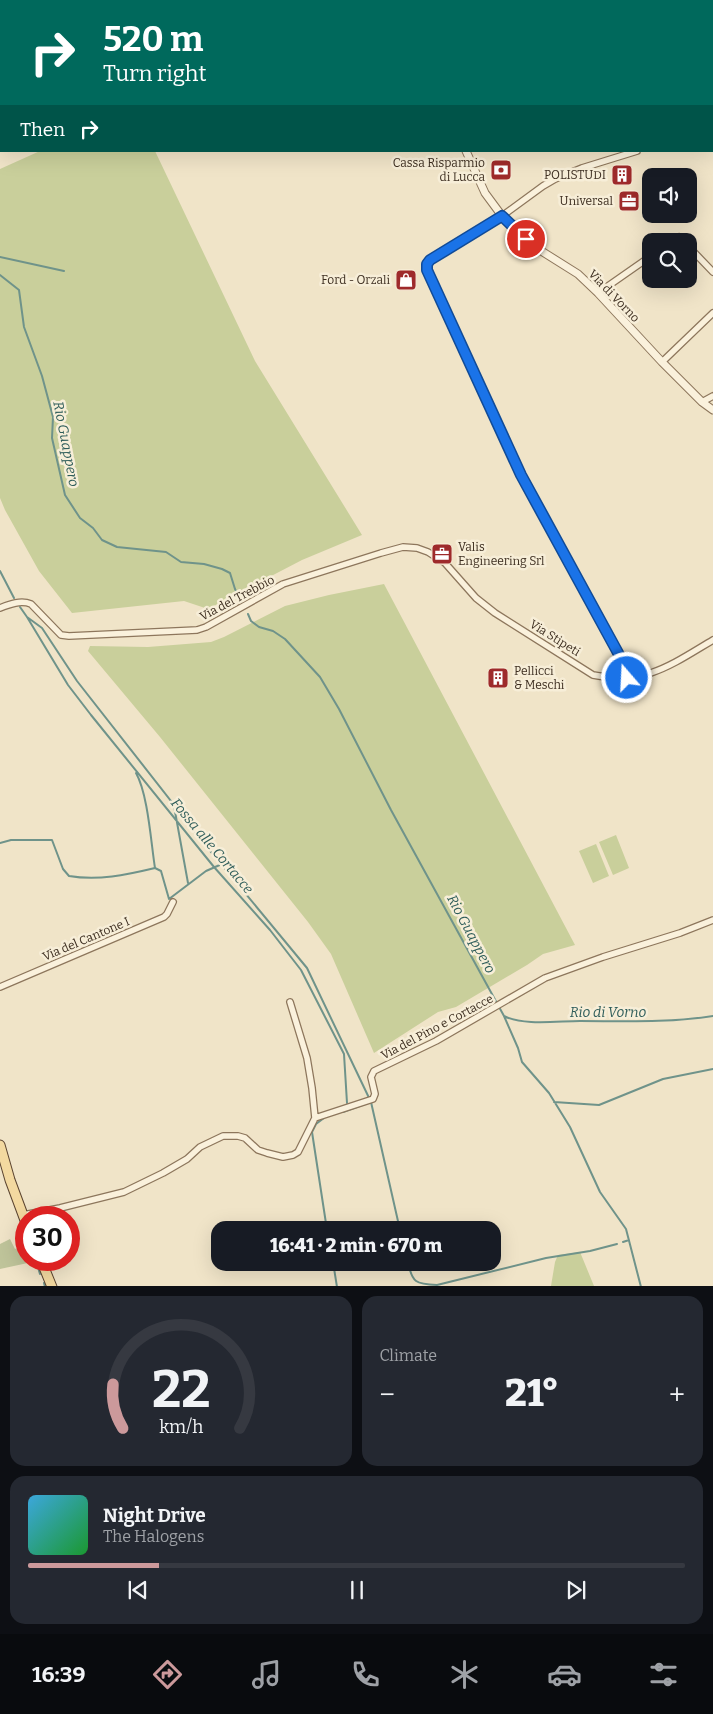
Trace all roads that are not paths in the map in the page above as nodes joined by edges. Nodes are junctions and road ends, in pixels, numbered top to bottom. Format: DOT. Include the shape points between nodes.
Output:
graph roads {
  1 [pos="466,152"];
  2 [pos="634,152"];
  3 [pos="502,216"];
  4 [pos="697,255"];
  5 [pos="642,262"];
  6 [pos="713,272"];
  7 [pos="598,293"];
  8 [pos="713,313"];
  9 [pos="662,362"];
  10 [pos="713,396"];
  11 [pos="702,402"];
  12 [pos="712,411"];
  13 [pos="403,548"];
  14 [pos="0,608"];
  15 [pos="713,640"];
  16 [pos="627,678"];
  17 [pos="173,902"];
  18 [pos="713,920"];
  19 [pos="0,988"];
  20 [pos="290,1002"];
  21 [pos="315,1118"];
  22 [pos="0,1145"];
  23 [pos="20,1206"];
  24 [pos="68,1206"];
  25 [pos="46,1271"];
  26 [pos="52,1286"];
  1 -- 3 [label="street, Via di Vorno" via="485,194"];
  2 -- 3 [label="street" via="555,179"];
  3 -- 7 [label="street, Via di Vorno" via="536,247 578,274"];
  3 -- 16 [label="street" via="430,260 427,270 521,475 623,662"];
  4 -- 6 [label="street"];
  5 -- 7 [label="street"];
  7 -- 9 [label="street, Via di Vorno"];
  8 -- 9 [label="street"];
  9 -- 11 [label="street, Via di Vorno"];
  10 -- 11 [label="street"];
  11 -- 12 [label="street, Via di Vorno"];
  13 -- 14 [label="street, Via del Trebbio" via="283,584 198,630 69,636 61,635 31,604 26,602"];
  13 -- 16 [label="street, Via Stipeti" via="417,548 438,558 495,613 593,675"];
  15 -- 16 [label="street, Via Stipeti" via="661,670"];
  17 -- 19 [label="street, Via del Cantone I" via="164,917"];
  18 -- 21 [label="street, Via del Pino e Cortacce" via="545,978 436,1042 374,1071 371,1077 375,1094 371,1100"];
  20 -- 21 [label="street" via="307,1058"];
  21 -- 24 [label="street" via="298,1152 292,1155 267,1153 258,1150 245,1138 224,1136 124,1192"];
  22 -- 23 [label="main road"];
  25 -- 26 [label="main road"];
}
